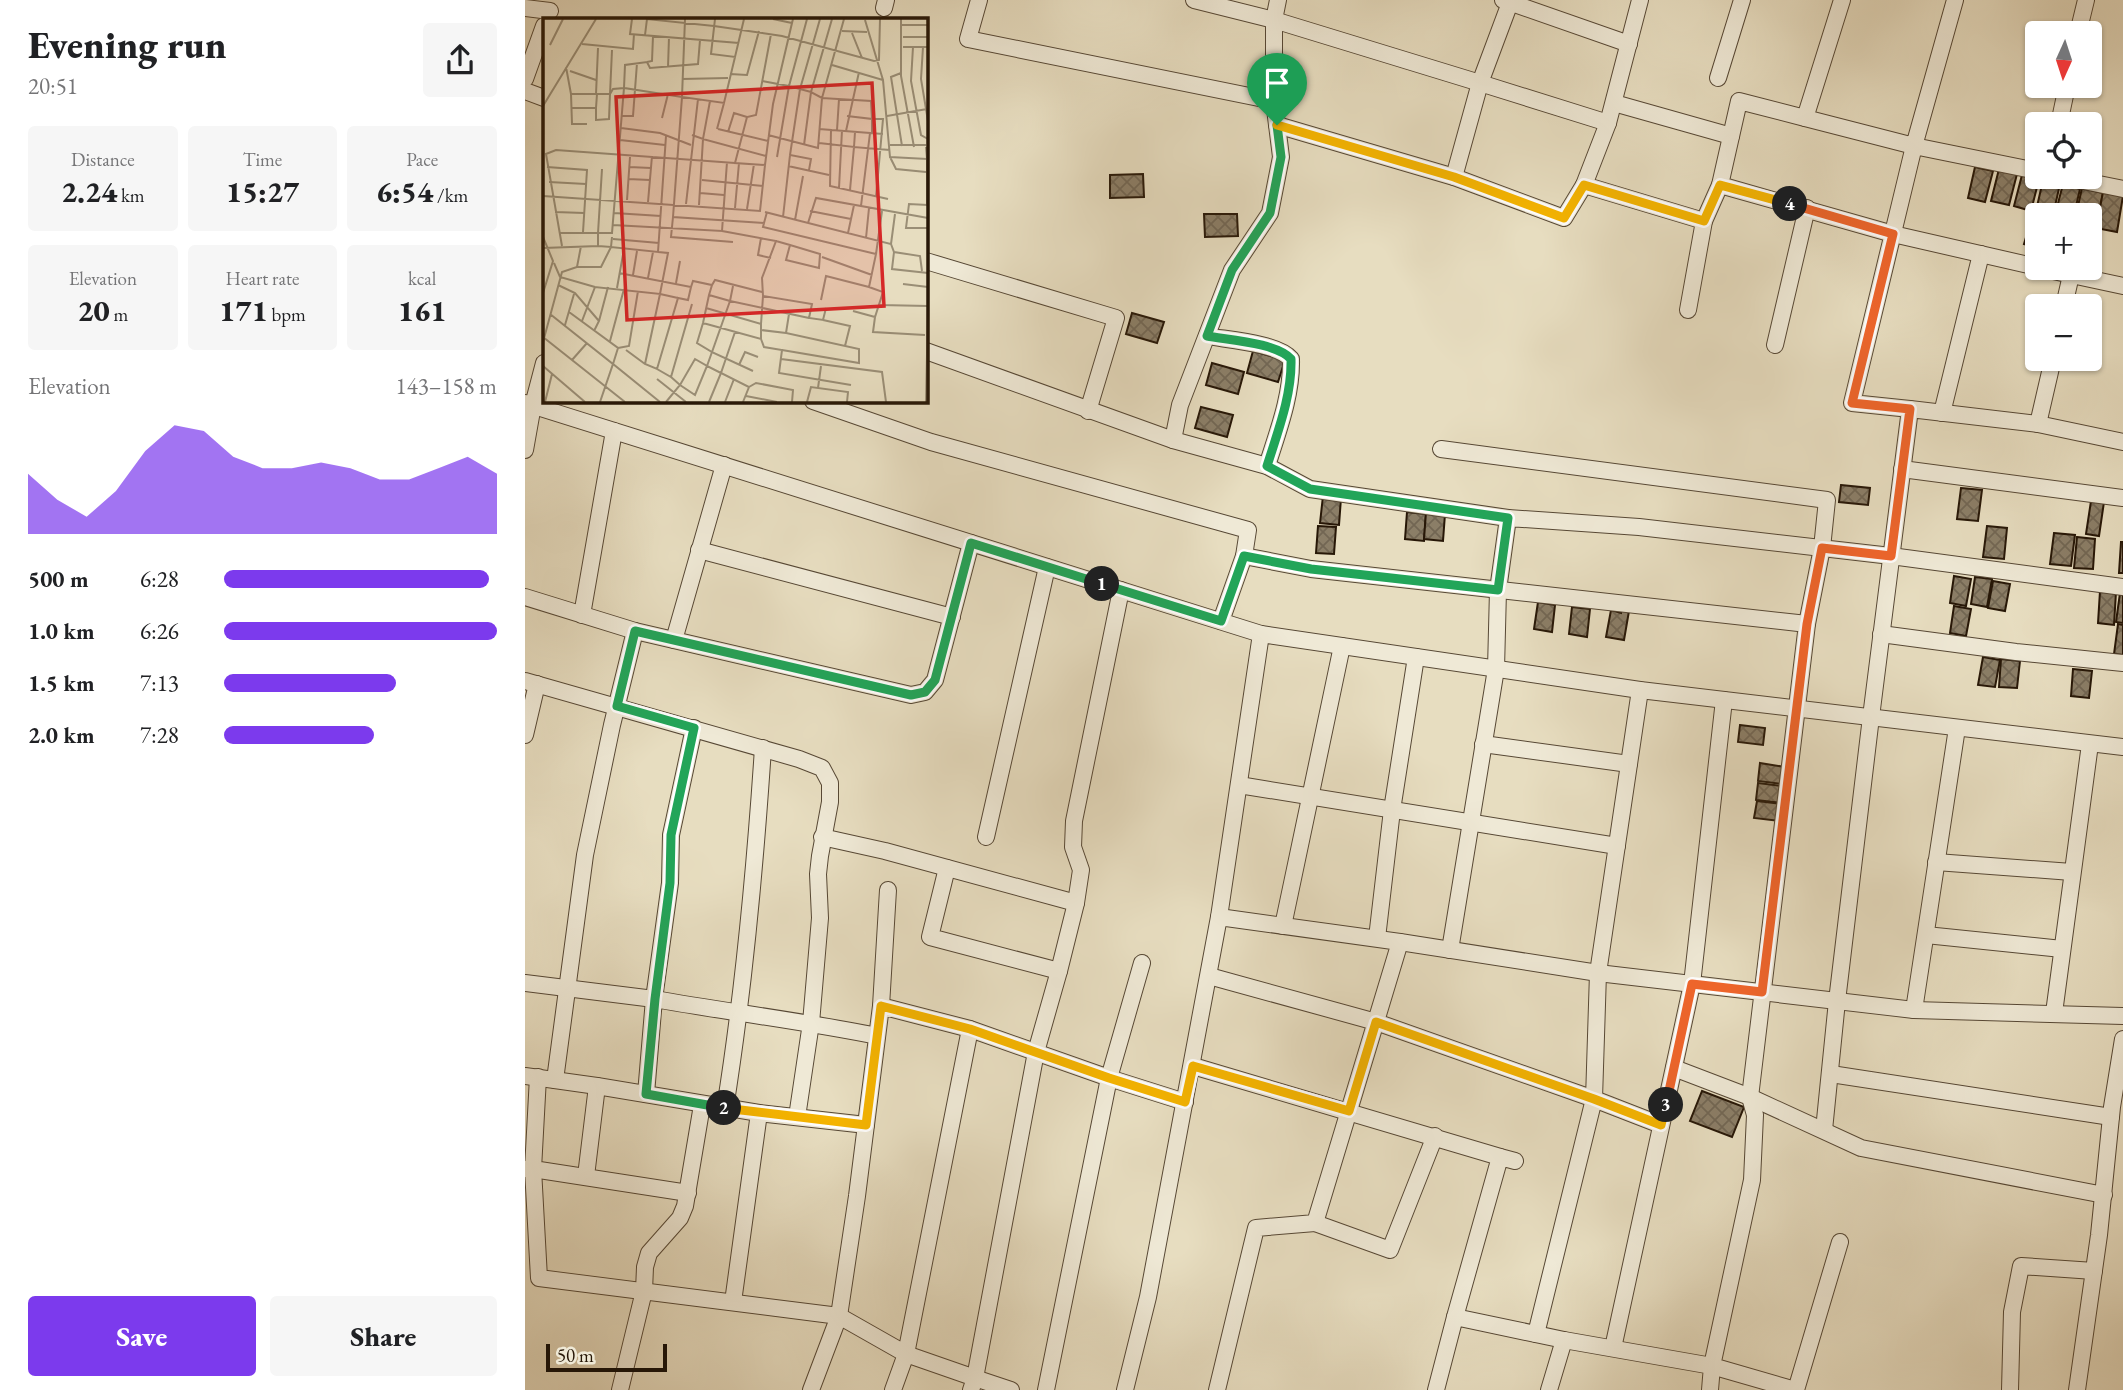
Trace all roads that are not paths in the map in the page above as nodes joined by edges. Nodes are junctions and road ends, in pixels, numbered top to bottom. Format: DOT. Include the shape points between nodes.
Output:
graph roads {
  1 [pos="979,0"];
  2 [pos="1278,0"];
  3 [pos="1640,0"];
  4 [pos="1742,0"];
  5 [pos="1842,0"];
  6 [pos="1955,0"];
  7 [pos="2085,0"];
  8 [pos="1199,1"];
  9 [pos="1508,1"];
  10 [pos="525,8"];
  11 [pos="549,14"];
  12 [pos="1274,20"];
  13 [pos="2081,21"];
  14 [pos="543,30"];
  15 [pos="1629,44"];
  16 [pos="1718,78"];
  17 [pos="525,79"];
  18 [pos="1480,83"];
  19 [pos="525,91"];
  20 [pos="543,98"];
  21 [pos="1274,101"];
  22 [pos="1613,103"];
  23 [pos="1805,118"];
  24 [pos="1608,123"];
  25 [pos="1277,125"];
  26 [pos="1731,136"];
  27 [pos="1914,146"];
  28 [pos="2025,169"];
  29 [pos="1454,177"];
  30 [pos="1584,185"];
  31 [pos="1720,185"];
  32 [pos="2102,185"];
  33 [pos="2123,189"];
  34 [pos="1807,208"];
  35 [pos="1704,221"];
  36 [pos="1893,234"];
  37 [pos="1981,254"];
  38 [pos="927,261"];
  39 [pos="2025,265"];
  40 [pos="2095,280"];
  41 [pos="2123,286"];
  42 [pos="1688,310"];
  43 [pos="1207,336"];
  44 [pos="1775,345"];
  45 [pos="927,351"];
  46 [pos="543,366"];
  47 [pos="2050,371"];
  48 [pos="816,402"];
  49 [pos="529,404"];
  50 [pos="1910,409"];
  51 [pos="1087,411"];
  52 [pos="1942,413"];
  53 [pos="2038,424"];
  54 [pos="614,431"];
  55 [pos="2122,438"];
  56 [pos="1173,440"];
  57 [pos="1441,449"];
  58 [pos="525,450"];
  59 [pos="724,465"];
  60 [pos="1267,466"];
  61 [pos="1902,469"];
  62 [pos="2123,498"];
  63 [pos="1508,518"];
  64 [pos="971,543"];
  65 [pos="1822,548"];
  66 [pos="699,550"];
  67 [pos="1244,556"];
  68 [pos="1891,556"];
  69 [pos="1047,566"];
  70 [pos="2123,587"];
  71 [pos="1121,590"];
  72 [pos="1498,590"];
  73 [pos="525,597"];
  74 [pos="582,615"];
  75 [pos="952,617"];
  76 [pos="1221,621"];
  77 [pos="1807,624"];
  78 [pos="635,631"];
  79 [pos="1261,634"];
  80 [pos="1881,634"];
  81 [pos="674,640"];
  82 [pos="1342,646"];
  83 [pos="1416,657"];
  84 [pos="2123,663"];
  85 [pos="1496,669"];
  86 [pos="531,683"];
  87 [pos="1640,690"];
  88 [pos="1724,700"];
  89 [pos="617,706"];
  90 [pos="1797,709"];
  91 [pos="1871,718"];
  92 [pos="1957,727"];
  93 [pos="694,728"];
  94 [pos="525,735"];
  95 [pos="1483,744"];
  96 [pos="2090,744"];
  97 [pos="2123,747"];
  98 [pos="763,748"];
  99 [pos="1629,764"];
  100 [pos="1239,785"];
  101 [pos="1310,797"];
  102 [pos="1392,810"];
  103 [pos="1470,823"];
  104 [pos="822,837"];
  105 [pos="986,837"];
  106 [pos="1617,846"];
  107 [pos="1936,862"];
  108 [pos="947,869"];
  109 [pos="2072,872"];
  110 [pos="888,890"];
  111 [pos="1076,903"];
  112 [pos="1219,917"];
  113 [pos="1283,926"];
  114 [pos="1926,935"];
  115 [pos="1377,938"];
  116 [pos="1400,942"];
  117 [pos="2062,949"];
  118 [pos="1450,950"];
  119 [pos="1142,963"];
  120 [pos="1059,971"];
  121 [pos="1598,973"];
  122 [pos="1209,976"];
  123 [pos="525,983"];
  124 [pos="1692,984"];
  125 [pos="568,989"];
  126 [pos="1762,992"];
  127 [pos="655,999"];
  128 [pos="1837,1001"];
  129 [pos="881,1006"];
  130 [pos="1914,1010"];
  131 [pos="740,1013"];
  132 [pos="2054,1013"];
  133 [pos="2123,1016"];
  134 [pos="1376,1022"];
  135 [pos="811,1023"];
  136 [pos="970,1029"];
  137 [pos="877,1036"];
  138 [pos="2123,1039"];
  139 [pos="1036,1052"];
  140 [pos="1193,1066"];
  141 [pos="1674,1068"];
  142 [pos="1831,1074"];
  143 [pos="531,1077"];
  144 [pos="1109,1078"];
  145 [pos="555,1080"];
  146 [pos="597,1086"];
  147 [pos="646,1094"];
  148 [pos="1750,1097"];
  149 [pos="1594,1099"];
  150 [pos="1185,1102"];
  151 [pos="702,1105"];
  152 [pos="725,1108"];
  153 [pos="1349,1111"];
  154 [pos="759,1113"];
  155 [pos="797,1117"];
  156 [pos="2111,1117"];
  157 [pos="866,1125"];
  158 [pos="1661,1125"];
  159 [pos="1825,1130"];
  160 [pos="1435,1136"];
  161 [pos="529,1169"];
  162 [pos="586,1176"];
  163 [pos="688,1194"];
  164 [pos="2103,1195"];
  165 [pos="1315,1223"];
  166 [pos="1840,1242"];
  167 [pos="2094,1271"];
  168 [pos="644,1292"];
  169 [pos="733,1302"];
  170 [pos="839,1315"];
  171 [pos="1455,1317"];
  172 [pos="1535,1334"];
  173 [pos="1564,1340"];
  174 [pos="1613,1348"];
  175 [pos="906,1354"];
  176 [pos="1712,1366"];
  177 [pos="973,1384"];
  178 [pos="620,1390"];
  179 [pos="811,1390"];
  180 [pos="893,1390"];
  181 [pos="1011,1390"];
  182 [pos="1046,1390"];
  183 [pos="1125,1390"];
  184 [pos="1217,1390"];
  185 [pos="1436,1390"];
  186 [pos="1549,1390"];
  187 [pos="1710,1390"];
  188 [pos="1796,1390"];
  189 [pos="2010,1390"];
  190 [pos="2077,1390"];
  1 -- 21 [label="street" via="968,39"];
  2 -- 12 [label="street"];
  3 -- 15 [label="street"];
  4 -- 16 [label="street"];
  5 -- 23 [label="street"];
  6 -- 27 [label="street"];
  7 -- 13 [label="street"];
  8 -- 12 [label="street"];
  9 -- 15 [label="street"];
  9 -- 18 [label="street"];
  10 -- 11 [label="street"];
  12 -- 18 [label="street"];
  12 -- 21 [label="street"];
  14 -- 17 [label="street"];
  15 -- 22 [label="street"];
  18 -- 24 [label="street"];
  18 -- 29 [label="street"];
  19 -- 20 [label="street"];
  21 -- 25 [label="street"];
  22 -- 24 [label="street"];
  22 -- 26 [label="street"];
  23 -- 26 [label="street" via="1739,101"];
  23 -- 27 [label="street"];
  24 -- 30 [label="street"];
  25 -- 29 [label="street"];
  25 -- 43 [label="street" via="1281,157 1270,213 1232,270"];
  26 -- 31 [label="street"];
  27 -- 28 [label="street"];
  27 -- 36 [label="street"];
  29 -- 30 [label="street" via="1564,218"];
  30 -- 35 [label="street"];
  31 -- 34 [label="street"];
  31 -- 35 [label="street"];
  32 -- 33 [label="street"];
  34 -- 36 [label="street"];
  34 -- 44 [label="street"];
  35 -- 42 [label="street"];
  36 -- 37 [label="street"];
  36 -- 50 [label="street" via="1852,403"];
  37 -- 39 [label="street"];
  37 -- 52 [label="street"];
  38 -- 51 [label="street" via="1116,318"];
  40 -- 41 [label="street"];
  43 -- 56 [label="street" via="1180,405"];
  43 -- 60 [label="street" via="1273,348 1291,359 1292,377"];
  45 -- 51 [label="street"];
  46 -- 49 [label="street"];
  47 -- 53 [label="street"];
  48 -- 67 [label="street" via="931,442 1248,530"];
  49 -- 54 [label="street"];
  49 -- 58 [label="street"];
  50 -- 52 [label="street"];
  50 -- 61 [label="street"];
  51 -- 56 [label="street"];
  52 -- 53 [label="street"];
  53 -- 55 [label="street"];
  54 -- 59 [label="street"];
  54 -- 74 [label="street"];
  56 -- 60 [label="street"];
  57 -- 65 [label="street" via="1826,500"];
  59 -- 64 [label="street"];
  59 -- 66 [label="street"];
  60 -- 63 [label="street" via="1310,489"];
  61 -- 62 [label="street"];
  61 -- 68 [label="street"];
  63 -- 65 [label="street"];
  63 -- 72 [label="street"];
  64 -- 69 [label="street"];
  64 -- 75 [label="street"];
  65 -- 68 [label="street"];
  65 -- 77 [label="street"];
  66 -- 75 [label="street"];
  66 -- 81 [label="street"];
  67 -- 72 [label="street" via="1311,569"];
  67 -- 76 [label="street"];
  68 -- 70 [label="street"];
  68 -- 80 [label="street"];
  69 -- 71 [label="street"];
  69 -- 105 [label="street"];
  71 -- 76 [label="street"];
  71 -- 111 [label="street" via="1073,821 1073,847 1081,870"];
  72 -- 77 [label="street"];
  72 -- 85 [label="street"];
  73 -- 74 [label="street"];
  74 -- 78 [label="street"];
  75 -- 81 [label="street" via="935,680 925,692 911,695"];
  76 -- 79 [label="street"];
  77 -- 90 [label="street"];
  78 -- 81 [label="street"];
  78 -- 89 [label="street"];
  79 -- 82 [label="street"];
  79 -- 100 [label="street"];
  80 -- 84 [label="street"];
  80 -- 91 [label="street"];
  82 -- 83 [label="street"];
  82 -- 101 [label="street"];
  83 -- 85 [label="street"];
  83 -- 102 [label="street"];
  85 -- 87 [label="street"];
  85 -- 95 [label="street"];
  86 -- 89 [label="street"];
  86 -- 94 [label="street"];
  87 -- 88 [label="street"];
  87 -- 99 [label="street"];
  88 -- 90 [label="street"];
  88 -- 124 [label="street"];
  89 -- 93 [label="street"];
  89 -- 125 [label="street" via="585,855"];
  90 -- 91 [label="street"];
  90 -- 126 [label="street"];
  91 -- 92 [label="street"];
  91 -- 128 [label="street"];
  92 -- 96 [label="street"];
  92 -- 107 [label="street"];
  93 -- 98 [label="street"];
  93 -- 127 [label="street" via="671,835 670,883"];
  95 -- 99 [label="street"];
  95 -- 103 [label="street"];
  96 -- 97 [label="street"];
  96 -- 109 [label="street"];
  98 -- 104 [label="street" via="822,768 830,783 830,802"];
  98 -- 131 [label="street"];
  99 -- 106 [label="street"];
  100 -- 101 [label="street"];
  100 -- 112 [label="street"];
  101 -- 102 [label="street"];
  101 -- 113 [label="street"];
  102 -- 103 [label="street"];
  102 -- 115 [label="street"];
  103 -- 106 [label="street"];
  103 -- 118 [label="street"];
  104 -- 108 [label="street"];
  104 -- 135 [label="street"];
  106 -- 121 [label="street"];
  107 -- 109 [label="street"];
  107 -- 114 [label="street"];
  108 -- 111 [label="street"];
  108 -- 120 [label="street" via="930,937"];
  109 -- 117 [label="street"];
  110 -- 129 [label="street"];
  111 -- 120 [label="street"];
  112 -- 113 [label="street"];
  112 -- 122 [label="street"];
  113 -- 115 [label="street"];
  114 -- 117 [label="street"];
  114 -- 130 [label="street"];
  115 -- 116 [label="street"];
  116 -- 118 [label="street"];
  116 -- 134 [label="street"];
  117 -- 132 [label="street"];
  118 -- 121 [label="street"];
  119 -- 144 [label="street"];
  120 -- 139 [label="street"];
  121 -- 124 [label="street"];
  121 -- 149 [label="street"];
  122 -- 134 [label="street"];
  122 -- 140 [label="street"];
  123 -- 125 [label="street"];
  124 -- 126 [label="street"];
  124 -- 141 [label="street"];
  125 -- 127 [label="street"];
  125 -- 145 [label="street"];
  126 -- 128 [label="street"];
  126 -- 148 [label="street"];
  127 -- 131 [label="street"];
  127 -- 147 [label="street"];
  128 -- 130 [label="street"];
  128 -- 142 [label="street"];
  129 -- 136 [label="street"];
  129 -- 137 [label="street"];
  130 -- 132 [label="street"];
  131 -- 135 [label="street"];
  131 -- 152 [label="street"];
  132 -- 133 [label="street"];
  134 -- 149 [label="street"];
  134 -- 153 [label="street"];
  135 -- 137 [label="street"];
  135 -- 155 [label="street"];
  136 -- 139 [label="street"];
  136 -- 175 [label="street"];
  137 -- 157 [label="street"];
  138 -- 156 [label="street"];
  139 -- 144 [label="street"];
  139 -- 177 [label="street"];
  140 -- 150 [label="street"];
  140 -- 153 [label="street"];
  141 -- 148 [label="street"];
  141 -- 158 [label="street"];
  142 -- 156 [label="street"];
  142 -- 159 [label="street"];
  143 -- 145 [label="street"];
  143 -- 161 [label="street"];
  144 -- 150 [label="street"];
  144 -- 182 [label="street"];
  145 -- 146 [label="street"];
  146 -- 147 [label="street"];
  146 -- 162 [label="street"];
  147 -- 151 [label="street"];
  148 -- 159 [label="street"];
  148 -- 176 [label="street" via="1755,1115 1752,1180"];
  149 -- 158 [label="street"];
  149 -- 172 [label="street"];
  150 -- 183 [label="street" via="1148,1297"];
  151 -- 152 [label="street"];
  151 -- 163 [label="street"];
  152 -- 154 [label="street"];
  153 -- 160 [label="street"];
  153 -- 165 [label="street"];
  154 -- 155 [label="street"];
  154 -- 169 [label="street"];
  155 -- 157 [label="street"];
  156 -- 164 [label="street"];
  157 -- 170 [label="street"];
  158 -- 174 [label="street"];
  159 -- 164 [label="street" via="1861,1147"];
  160 -- 165 [label="street" via="1390,1250"];
  160 -- 171 [label="street" via="1507,1159"];
  161 -- 162 [label="street"];
  161 -- 168 [label="street" via="539,1279"];
  162 -- 163 [label="street"];
  163 -- 168 [label="street" via="680,1217 649,1253"];
  164 -- 167 [label="street"];
  165 -- 184 [label="street" via="1256,1228"];
  166 -- 188 [label="street"];
  167 -- 189 [label="street" via="2021,1266 2012,1312"];
  167 -- 190 [label="street"];
  168 -- 169 [label="street"];
  168 -- 178 [label="street"];
  169 -- 170 [label="street"];
  170 -- 175 [label="street"];
  170 -- 179 [label="street"];
  171 -- 172 [label="street"];
  171 -- 185 [label="street"];
  172 -- 173 [label="street"];
  173 -- 174 [label="street"];
  173 -- 186 [label="street"];
  174 -- 176 [label="street"];
  175 -- 177 [label="street"];
  175 -- 180 [label="street"];
  176 -- 187 [label="street"];
  176 -- 188 [label="street"];
  177 -- 181 [label="street"];
}
